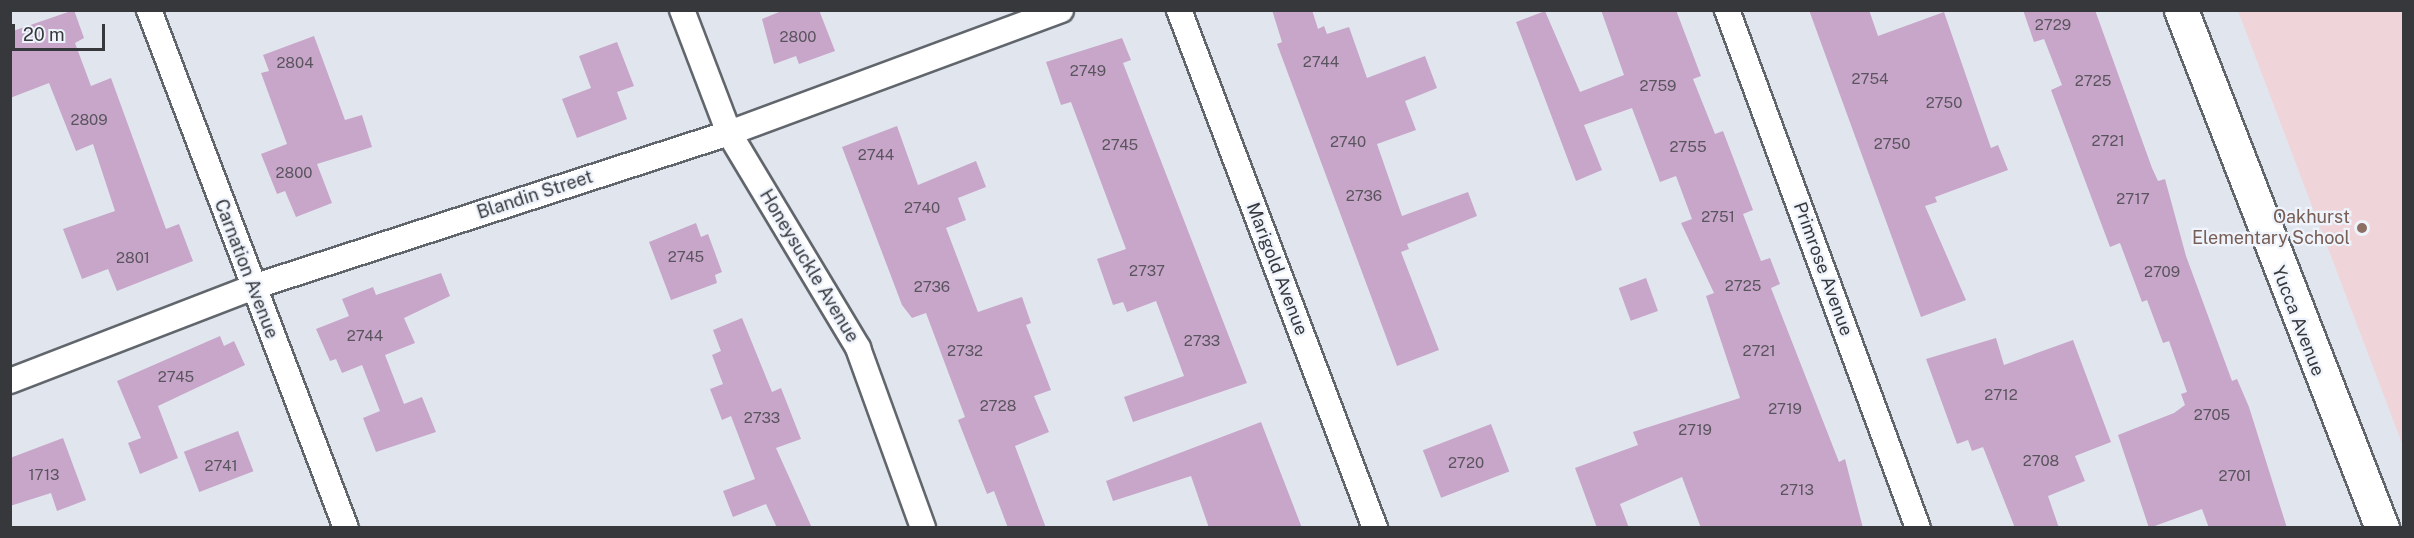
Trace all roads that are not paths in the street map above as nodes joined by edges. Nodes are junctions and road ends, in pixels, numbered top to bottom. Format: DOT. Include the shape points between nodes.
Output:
graph roads {
  1 [pos="149,10"];
  2 [pos="682,10"];
  3 [pos="1061,10"];
  4 [pos="1179,10"];
  5 [pos="1727,10"];
  6 [pos="2181,10"];
  7 [pos="729,133"];
  8 [pos="253,287"];
  9 [pos="10,381"];
  10 [pos="346,528"];
  11 [pos="923,528"];
  12 [pos="1375,528"];
  13 [pos="1918,528"];
  14 [pos="2382,528"];
  1 -- 8 [label="street, Carnation Avenue"];
  2 -- 7 [label="street, Honeysuckle Avenue"];
  3 -- 7 [label="street, Blandin Street"];
  4 -- 12 [label="street, Marigold Avenue"];
  5 -- 13 [label="street, Primrose Avenue"];
  6 -- 14 [label="street, Yucca Avenue"];
  7 -- 8 [label="street, Blandin Street"];
  7 -- 11 [label="street, Honeysuckle Avenue" via="858,348"];
  8 -- 9 [label="street, Blandin Street"];
  8 -- 10 [label="street, Carnation Avenue"];
}
